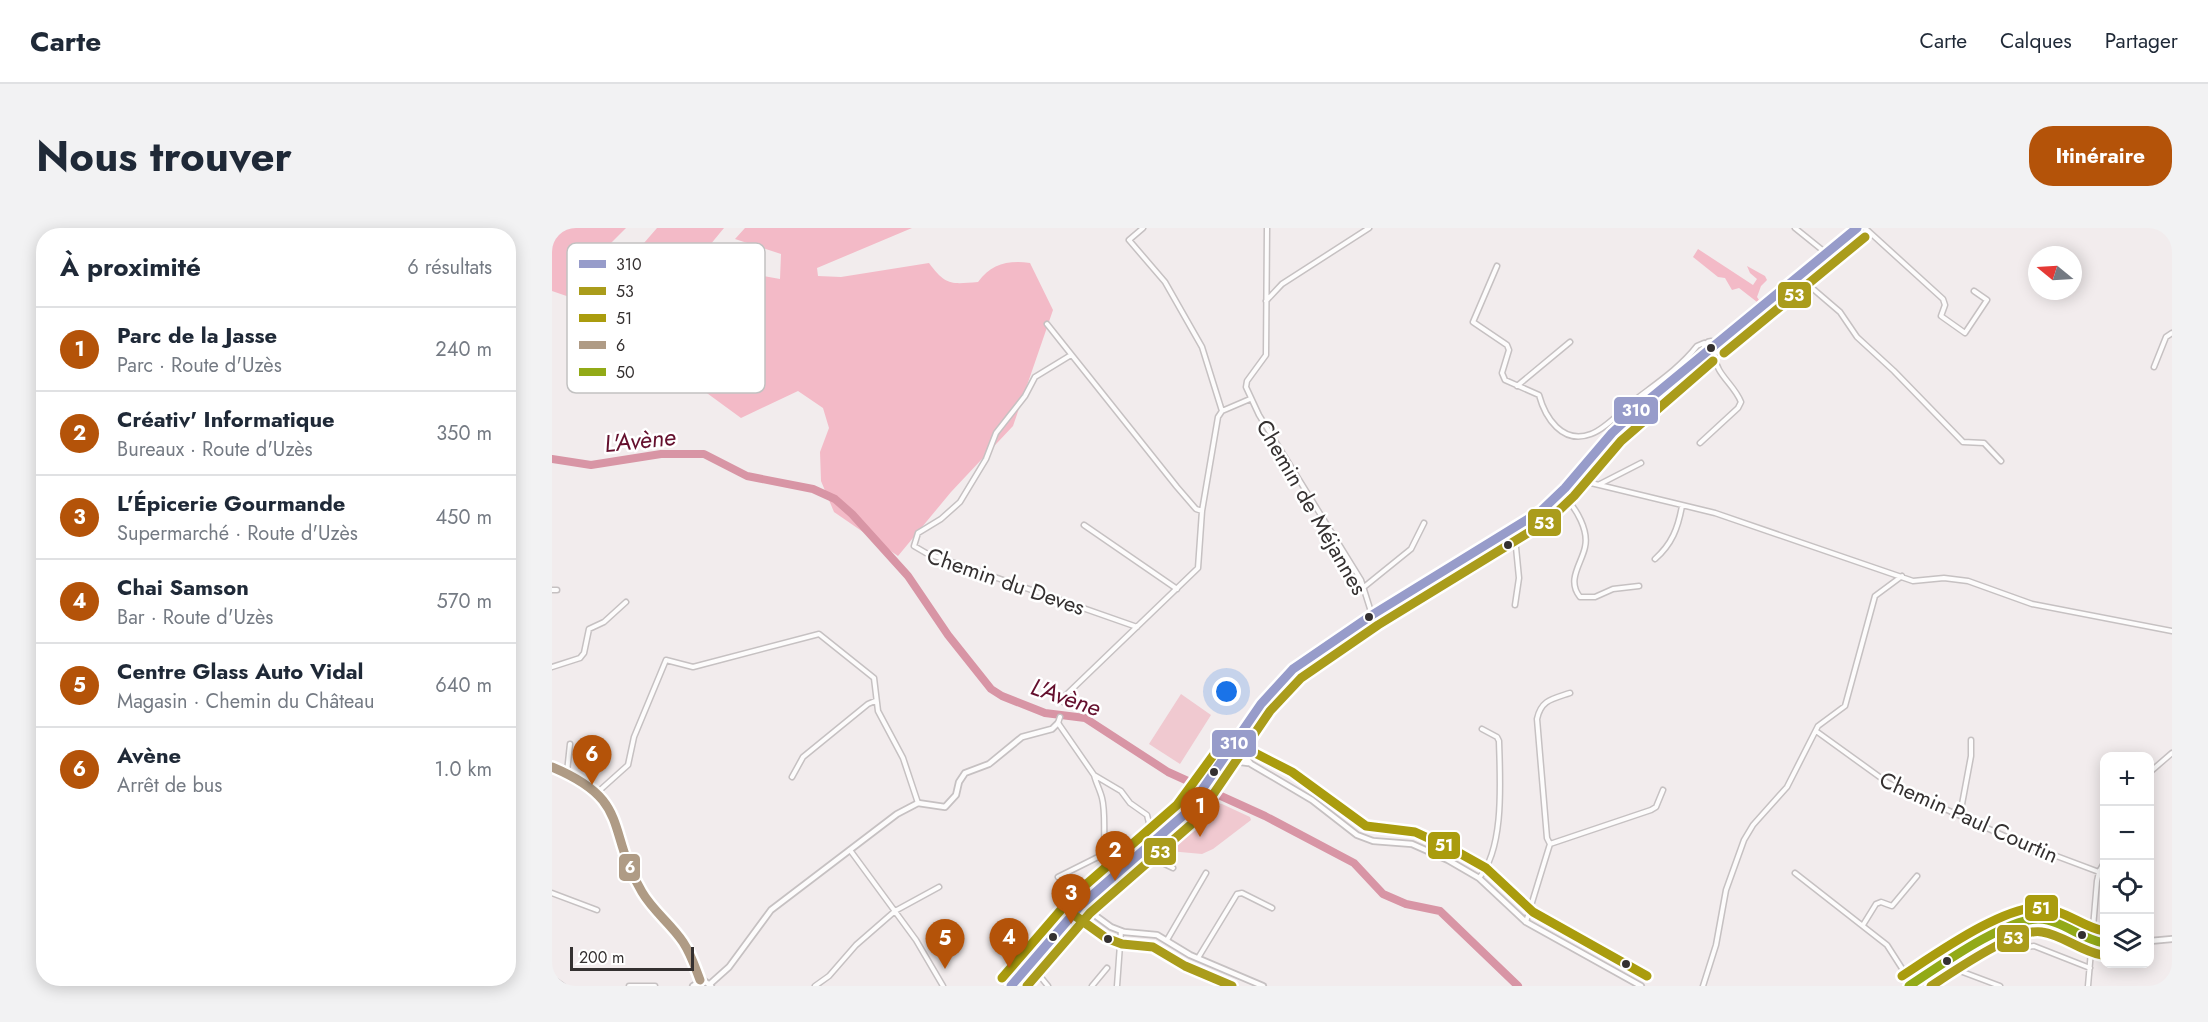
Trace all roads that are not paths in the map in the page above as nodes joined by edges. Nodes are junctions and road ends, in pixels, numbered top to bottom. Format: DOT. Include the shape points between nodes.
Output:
graph roads {
  1 [pos="1143,228"];
  2 [pos="1267,228"];
  3 [pos="1369,228"];
  4 [pos="1795,228"];
  5 [pos="1857,228"];
  6 [pos="1866,228"];
  7 [pos="1826,253"];
  8 [pos="1497,266"];
  9 [pos="1798,276"];
  10 [pos="1974,291"];
  11 [pos="1266,301"];
  12 [pos="1047,324"];
  13 [pos="2172,333"];
  14 [pos="1570,342"];
  15 [pos="1704,344"];
  16 [pos="1716,344"];
  17 [pos="1705,352"];
  18 [pos="1071,355"];
  19 [pos="1715,355"];
  20 [pos="2154,367"];
  21 [pos="1517,386"];
  22 [pos="1250,399"];
  23 [pos="1222,411"];
  24 [pos="1700,443"];
  25 [pos="2001,461"];
  26 [pos="1641,464"];
  27 [pos="1600,485"];
  28 [pos="1566,498"];
  29 [pos="1682,506"];
  30 [pos="1202,511"];
  31 [pos="1424,523"];
  32 [pos="1084,525"];
  33 [pos="1510,532"];
  34 [pos="1515,537"];
  35 [pos="1655,559"];
  36 [pos="1902,576"];
  37 [pos="1639,586"];
  38 [pos="1364,587"];
  39 [pos="1177,589"];
  40 [pos="626,602"];
  41 [pos="1515,605"];
  42 [pos="1372,615"];
  43 [pos="1137,627"];
  44 [pos="2172,631"];
  45 [pos="552,667"];
  46 [pos="1570,693"];
  47 [pos="875,701"];
  48 [pos="1063,702"];
  49 [pos="1059,720"];
  50 [pos="1482,729"];
  51 [pos="1816,731"];
  52 [pos="1971,740"];
  53 [pos="570,744"];
  54 [pos="1234,744"];
  55 [pos="2172,753"];
  56 [pos="1225,760"];
  57 [pos="1251,764"];
  58 [pos="552,767"];
  59 [pos="2154,769"];
  60 [pos="567,772"];
  61 [pos="1094,775"];
  62 [pos="792,777"];
  63 [pos="1663,790"];
  64 [pos="599,791"];
  65 [pos="918,804"];
  66 [pos="1960,815"];
  67 [pos="1150,826"];
  68 [pos="1161,837"];
  69 [pos="1550,844"];
  70 [pos="1149,847"];
  71 [pos="850,850"];
  72 [pos="1142,853"];
  73 [pos="1107,855"];
  74 [pos="1173,868"];
  75 [pos="2099,872"];
  76 [pos="1206,873"];
  77 [pos="1795,873"];
  78 [pos="1114,876"];
  79 [pos="1917,876"];
  80 [pos="1058,877"];
  81 [pos="1479,878"];
  82 [pos="939,887"];
  83 [pos="552,893"];
  84 [pos="1081,905"];
  85 [pos="1272,908"];
  86 [pos="597,910"];
  87 [pos="895,911"];
  88 [pos="1526,922"];
  89 [pos="1863,925"];
  90 [pos="1121,931"];
  91 [pos="2172,939"];
  92 [pos="1167,940"];
  93 [pos="2092,941"];
  94 [pos="2154,941"];
  95 [pos="2100,942"];
  96 [pos="2027,947"];
  97 [pos="1198,958"];
  98 [pos="1030,964"];
  99 [pos="1944,965"];
  100 [pos="1107,968"];
  101 [pos="2090,968"];
  102 [pos="552,978"];
  103 [pos="700,980"];
  104 [pos="710,985"];
  105 [pos="1911,985"];
  106 [pos="562,986"];
  107 [pos="629,986"];
  108 [pos="655,986"];
  109 [pos="693,986"];
  110 [pos="815,986"];
  111 [pos="943,986"];
  112 [pos="1011,986"];
  113 [pos="1048,986"];
  114 [pos="1092,986"];
  115 [pos="1117,986"];
  116 [pos="1263,986"];
  117 [pos="1641,986"];
  118 [pos="1703,986"];
  119 [pos="2000,986"];
  120 [pos="2088,986"];
  1 -- 23 [label="street" via="1128,240 1165,282 1202,347"];
  2 -- 11 [label="street"];
  3 -- 11 [label="street" via="1282,284"];
  4 -- 7 [label="street"];
  5 -- 7 [label="main road"];
  6 -- 10 [label="street" via="1943,299 1941,316 1962,333 1967,332 1986,305 1987,297"];
  7 -- 9 [label="main road"];
  8 -- 21 [label="street" via="1473,322 1507,345 1502,372 1505,380"];
  9 -- 16 [label="main road"];
  9 -- 25 [label="street" via="1840,312 1857,337 1962,442 1984,443"];
  11 -- 22 [label="street" via="1266,355 1247,381"];
  12 -- 18 [label="street"];
  13 -- 20 [label="street" via="2166,337"];
  14 -- 21 [label="street"];
  15 -- 16 [label="street" via="1709,340"];
  15 -- 17 [label="street"];
  15 -- 21 [label="street" via="1598,430 1584,436 1554,427 1539,395"];
  16 -- 17 [label="main road"];
  16 -- 19 [label="street"];
  17 -- 19 [label="street"];
  17 -- 33 [label="main road" via="1612,433 1553,500"];
  18 -- 30 [label="street" via="1177,487"];
  18 -- 43 [label="street, Chemin du Deves" via="1035,377 996,433 986,459 960,502 918,533 914,546"];
  19 -- 24 [label="street" via="1717,368 1741,402"];
  22 -- 23 [label="street"];
  22 -- 38 [label="street, Chemin de Méjannes"];
  23 -- 30 [label="street"];
  26 -- 27 [label="street"];
  27 -- 28 [label="street" via="1585,483"];
  27 -- 29 [label="street"];
  28 -- 34 [label="street" via="1528,532"];
  28 -- 37 [label="street" via="1575,508 1585,537 1586,546 1574,579 1577,594 1595,597 1613,589"];
  29 -- 35 [label="street" via="1674,537"];
  29 -- 36 [label="street" via="1781,533"];
  30 -- 39 [label="street" via="1200,565"];
  31 -- 38 [label="street" via="1411,549"];
  32 -- 39 [label="street"];
  33 -- 34 [label="street"];
  33 -- 42 [label="main road"];
  34 -- 41 [label="street" via="1519,578"];
  36 -- 44 [label="street" via="1913,580 1968,581 2032,604"];
  36 -- 51 [label="street" via="1875,596 1845,706"];
  38 -- 42 [label="street, Chemin de Méjannes"];
  39 -- 43 [label="street"];
  40 -- 45 [label="street" via="604,622 589,629 580,658"];
  42 -- 54 [label="main road" via="1293,669 1270,691"];
  43 -- 48 [label="street"];
  46 -- 69 [label="street" via="1547,700 1540,706 1537,719"];
  47 -- 62 [label="street" via="802,757"];
  47 -- 64 [label="street" via="874,678 819,634 693,667 666,660 634,737 628,765"];
  47 -- 65 [label="street" via="903,758"];
  49 -- 61 [label="street"];
  49 -- 65 [label="street" via="1052,729 1022,737 989,764 965,773 956,795 945,807"];
  50 -- 81 [label="street" via="1499,741 1500,815"];
  51 -- 66 [label="street, Chemin Paul Courtin" via="1888,783"];
  51 -- 118 [label="street" via="1787,787 1744,840 1726,890 1716,945"];
  52 -- 66 [label="street"];
  53 -- 60 [label="street"];
  54 -- 56 [label="main road"];
  54 -- 57 [label="street"];
  55 -- 59 [label="street"];
  56 -- 57 [label="street"];
  56 -- 68 [label="main road" via="1198,799"];
  57 -- 81 [label="street" via="1295,789 1361,838 1423,848"];
  58 -- 60 [label="street"];
  60 -- 64 [label="street"];
  61 -- 67 [label="street" via="1121,791 1147,815"];
  61 -- 73 [label="street" via="1102,798"];
  63 -- 69 [label="street" via="1651,810"];
  64 -- 103 [label="street" via="619,828 640,888 681,939"];
  65 -- 71 [label="street" via="897,814"];
  66 -- 75 [label="street, Chemin Paul Courtin"];
  67 -- 68 [label="street"];
  67 -- 70 [label="street"];
  68 -- 70 [label="main road"];
  69 -- 88 [label="street"];
  70 -- 72 [label="main road"];
  71 -- 87 [label="street"];
  71 -- 104 [label="street" via="771,910 729,967"];
  72 -- 74 [label="street"];
  72 -- 78 [label="main road"];
  73 -- 78 [label="street"];
  73 -- 80 [label="street"];
  75 -- 93 [label="street"];
  76 -- 92 [label="street"];
  77 -- 89 [label="street"];
  78 -- 84 [label="main road"];
  79 -- 89 [label="street" via="1892,906 1876,904"];
  81 -- 88 [label="street"];
  82 -- 87 [label="street"];
  83 -- 86 [label="street"];
  84 -- 90 [label="street"];
  84 -- 98 [label="main road"];
  85 -- 97 [label="street" via="1237,894"];
  87 -- 110 [label="street"];
  87 -- 111 [label="street"];
  88 -- 117 [label="street"];
  89 -- 105 [label="street" via="1895,954"];
  90 -- 92 [label="street" via="1153,933"];
  90 -- 115 [label="street"];
  91 -- 94 [label="street"];
  92 -- 97 [label="street"];
  93 -- 95 [label="street"];
  93 -- 99 [label="street" via="2052,921 2033,918 1991,935"];
  93 -- 101 [label="street"];
  96 -- 101 [label="street" via="2034,946"];
  97 -- 116 [label="street"];
  98 -- 112 [label="main road"];
  98 -- 113 [label="street"];
  99 -- 105 [label="street"];
  99 -- 119 [label="street"];
  100 -- 114 [label="street"];
  101 -- 120 [label="street"];
  102 -- 106 [label="street"];
  103 -- 104 [label="street"];
  103 -- 109 [label="street"];
  107 -- 108 [label="street"];
}
